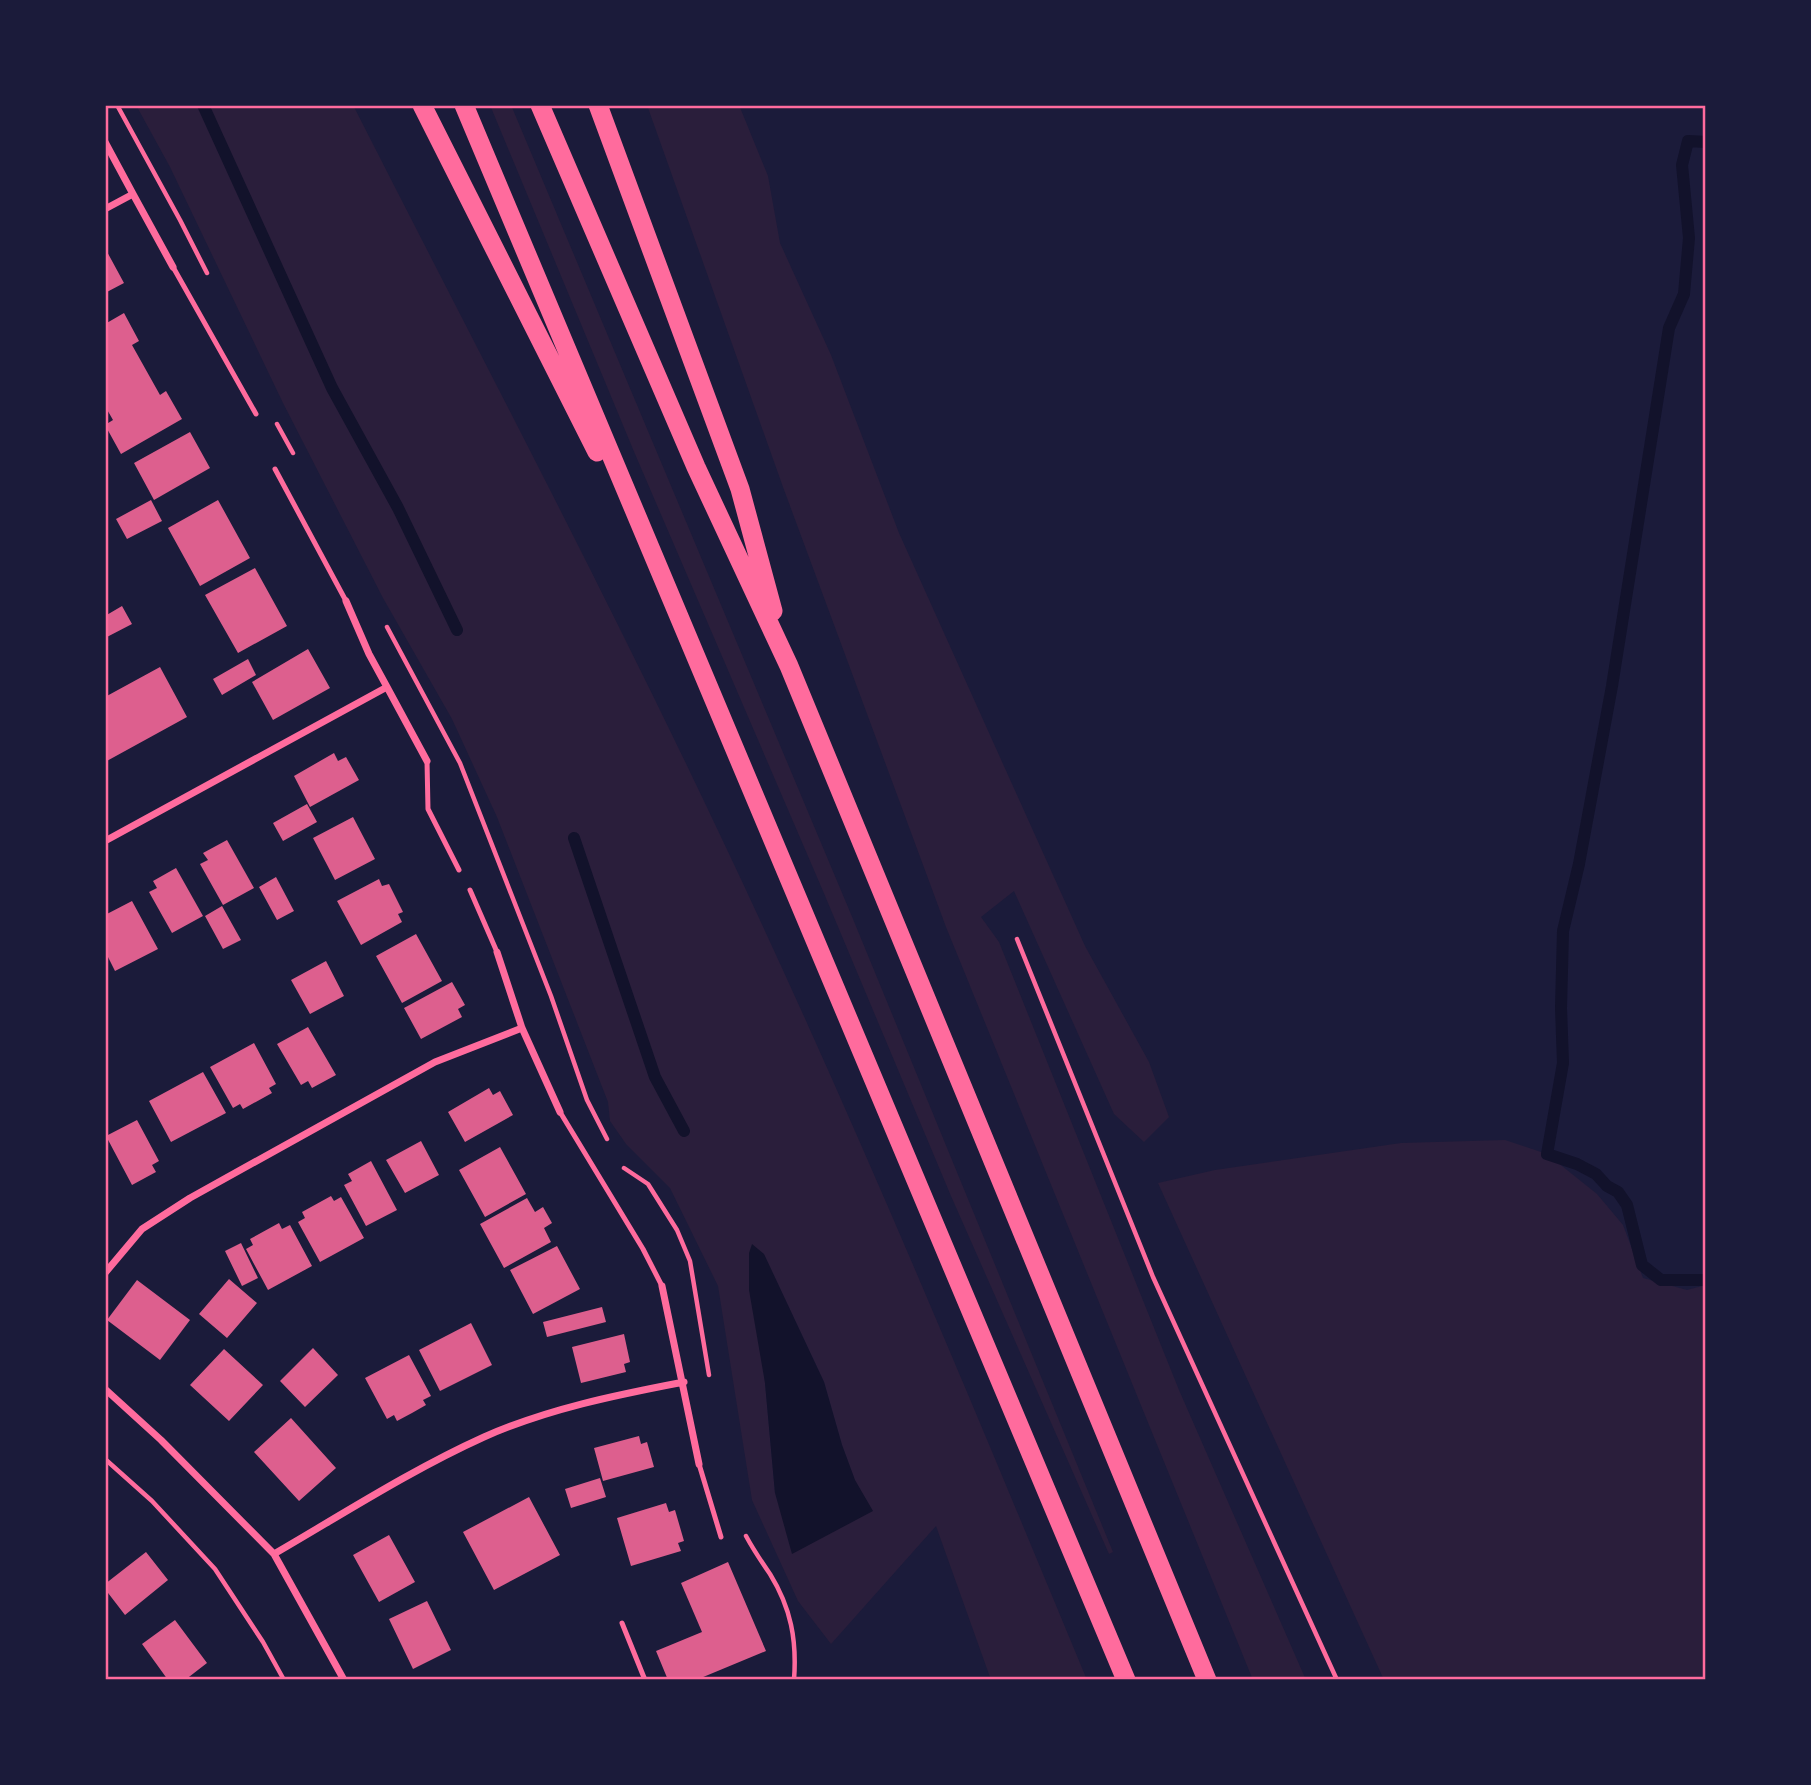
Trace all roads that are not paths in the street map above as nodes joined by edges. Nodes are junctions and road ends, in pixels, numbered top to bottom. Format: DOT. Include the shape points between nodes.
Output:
graph roads {
  1 [pos="422,105"];
  2 [pos="464,105"];
  3 [pos="540,105"];
  4 [pos="598,105"];
  5 [pos="105,142"];
  6 [pos="133,194"];
  7 [pos="105,209"];
  8 [pos="173,267"];
  9 [pos="256,414"];
  10 [pos="275,469"];
  11 [pos="346,601"];
  12 [pos="673,603"];
  13 [pos="789,666"];
  14 [pos="387,687"];
  15 [pos="427,761"];
  16 [pos="105,841"];
  17 [pos="459,870"];
  18 [pos="470,890"];
  19 [pos="497,951"];
  20 [pos="522,1028"];
  21 [pos="560,1112"];
  22 [pos="105,1273"];
  23 [pos="662,1286"];
  24 [pos="684,1382"];
  25 [pos="105,1389"];
  26 [pos="699,1464"];
  27 [pos="721,1537"];
  28 [pos="274,1554"];
  29 [pos="622,1623"];
  30 [pos="344,1680"];
  31 [pos="645,1680"];
  32 [pos="1126,1680"];
  33 [pos="1207,1680"];
  1 -- 12 [label="highway"];
  2 -- 12 [label="highway"];
  3 -- 13 [label="highway" via="696,467"];
  4 -- 13 [label="highway" via="740,489"];
  5 -- 6 [label="street"];
  6 -- 7 [label="street"];
  6 -- 8 [label="street"];
  8 -- 9 [label="lane"];
  10 -- 11 [label="lane"];
  11 -- 14 [label="street"];
  12 -- 32 [label="highway"];
  13 -- 33 [label="highway"];
  14 -- 15 [label="street"];
  14 -- 16 [label="street"];
  15 -- 17 [label="lane" via="428,809"];
  18 -- 19 [label="lane"];
  19 -- 20 [label="street"];
  20 -- 21 [label="street"];
  20 -- 22 [label="street" via="435,1062 190,1198 142,1229"];
  21 -- 23 [label="lane"];
  23 -- 24 [label="street"];
  24 -- 26 [label="street"];
  24 -- 28 [label="street" via="539,1416 486,1436"];
  25 -- 28 [label="street"];
  26 -- 27 [label="lane"];
  28 -- 30 [label="street"];
  29 -- 31 [label="lane"];
}
